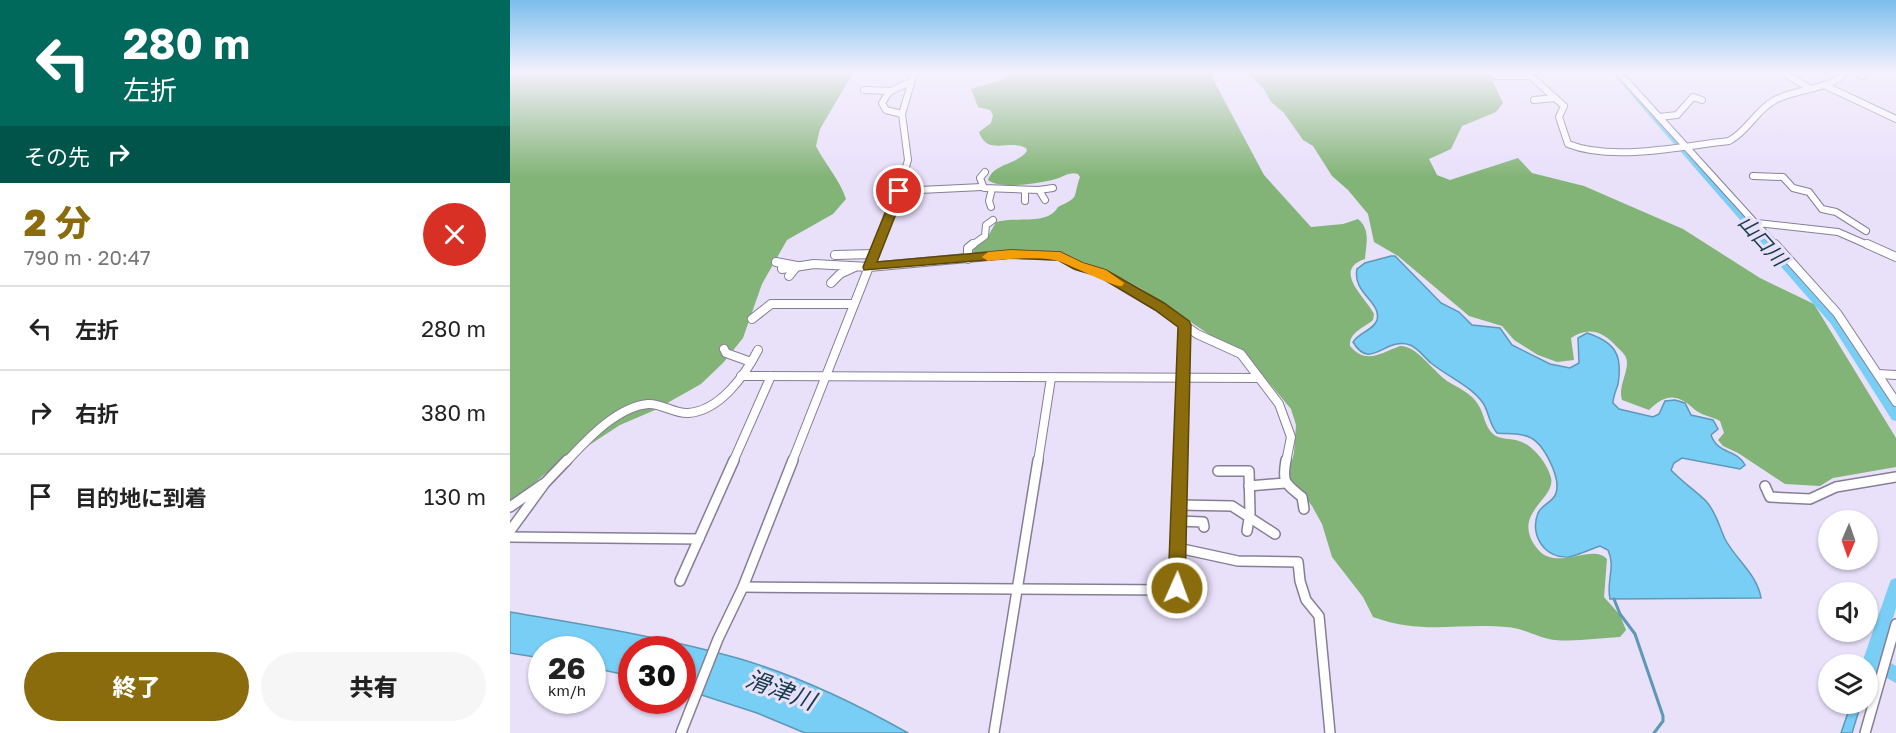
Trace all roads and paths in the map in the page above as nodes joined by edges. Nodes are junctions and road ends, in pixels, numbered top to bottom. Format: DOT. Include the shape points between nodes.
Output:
graph roads {
  1 [pos="883,107"];
  2 [pos="904,107"];
  3 [pos="1563,107"];
  4 [pos="1650,107"];
  5 [pos="1684,107"];
  6 [pos="1764,107"];
  7 [pos="1871,107"];
  8 [pos="902,114"];
  9 [pos="1659,117"];
  10 [pos="1896,119"];
  11 [pos="1681,145"];
  12 [pos="986,172"];
  13 [pos="1753,176"];
  14 [pos="982,187"];
  15 [pos="1053,188"];
  16 [pos="992,189"];
  17 [pos="1025,190"];
  18 [pos="1038,190"];
  19 [pos="899,191"];
  20 [pos="1045,200"];
  21 [pos="1025,201"];
  22 [pos="991,207"];
  23 [pos="993,220"];
  24 [pos="1757,223"];
  25 [pos="1866,231"];
  26 [pos="874,254"];
  27 [pos="835,255"];
  28 [pos="1896,257"];
  29 [pos="968,259"];
  30 [pos="776,262"];
  31 [pos="797,266"];
  32 [pos="857,266"];
  33 [pos="869,267"];
  34 [pos="782,269"];
  35 [pos="789,276"];
  36 [pos="831,283"];
  37 [pos="854,304"];
  38 [pos="753,319"];
  39 [pos="1184,325"];
  40 [pos="724,349"];
  41 [pos="758,350"];
  42 [pos="751,362"];
  43 [pos="1878,374"];
  44 [pos="1896,375"];
  45 [pos="741,376"];
  46 [pos="771,376"];
  47 [pos="825,376"];
  48 [pos="1052,378"];
  49 [pos="1183,378"];
  50 [pos="1259,378"];
  51 [pos="1896,402"];
  52 [pos="1218,471"];
  53 [pos="1896,477"];
  54 [pos="544,483"];
  55 [pos="1285,483"];
  56 [pos="1249,486"];
  57 [pos="1765,486"];
  58 [pos="1179,505"];
  59 [pos="510,507"];
  60 [pos="1304,509"];
  61 [pos="1249,516"];
  62 [pos="1179,521"];
  63 [pos="1204,527"];
  64 [pos="510,531"];
  65 [pos="1247,531"];
  66 [pos="1275,534"];
  67 [pos="510,537"];
  68 [pos="699,539"];
  69 [pos="1178,549"];
  70 [pos="680,581"];
  71 [pos="743,587"];
  72 [pos="1017,589"];
  73 [pos="1896,624"];
  74 [pos="681,733"];
  75 [pos="994,733"];
  76 [pos="1330,733"];
  77 [pos="1865,733"];
  1 -- 8 [label="street"];
  2 -- 8 [label="street"];
  3 -- 11 [label="street" via="1559,117 1571,147 1606,152"];
  4 -- 9 [label="street"];
  5 -- 9 [label="street" via="1677,115"];
  6 -- 11 [label="street" via="1742,134 1730,141"];
  7 -- 10 [label="street"];
  8 -- 19 [label="street" via="908,160"];
  9 -- 11 [label="street"];
  11 -- 24 [label="street"];
  12 -- 14 [label="street" via="980,177"];
  13 -- 25 [label="street" via="1783,177 1793,188 1809,192 1822,209 1836,212"];
  14 -- 16 [label="street"];
  14 -- 19 [label="street"];
  15 -- 18 [label="street"];
  16 -- 17 [label="street"];
  16 -- 22 [label="street"];
  17 -- 18 [label="street"];
  17 -- 21 [label="street"];
  18 -- 20 [label="street"];
  19 -- 26 [label="street"];
  23 -- 29 [label="street" via="986,225 985,236 968,248"];
  24 -- 28 [label="street" via="1838,232"];
  24 -- 43 [label="street" via="1837,313"];
  26 -- 27 [label="street"];
  26 -- 33 [label="street"];
  29 -- 33 [label="street"];
  29 -- 39 [label="street" via="1011,254 1060,256 1102,273"];
  30 -- 31 [label="street"];
  31 -- 32 [label="street"];
  31 -- 34 [label="street"];
  31 -- 35 [label="street"];
  32 -- 33 [label="street"];
  32 -- 36 [label="street"];
  33 -- 37 [label="street"];
  37 -- 38 [label="street" via="771,304"];
  37 -- 47 [label="street"];
  39 -- 49 [label="street"];
  39 -- 50 [label="street" via="1240,354"];
  40 -- 42 [label="street"];
  41 -- 42 [label="street"];
  42 -- 45 [label="street"];
  43 -- 44 [label="street"];
  43 -- 51 [label="street"];
  45 -- 46 [label="street"];
  45 -- 54 [label="street" via="715,403 697,411 678,412 648,404 617,415"];
  46 -- 47 [label="street"];
  46 -- 68 [label="street"];
  47 -- 48 [label="street"];
  47 -- 71 [label="street"];
  48 -- 49 [label="street"];
  48 -- 72 [label="street"];
  49 -- 50 [label="street"];
  49 -- 58 [label="street"];
  50 -- 55 [label="street" via="1280,404 1291,437 1284,464"];
  52 -- 56 [label="street" via="1250,471"];
  53 -- 57 [label="street" via="1836,487 1802,500 1770,497"];
  54 -- 59 [label="street"];
  54 -- 64 [label="street"];
  55 -- 56 [label="street"];
  55 -- 60 [label="street" via="1302,497"];
  56 -- 61 [label="street"];
  58 -- 61 [label="street" via="1232,506"];
  58 -- 62 [label="street"];
  61 -- 65 [label="street"];
  61 -- 66 [label="street"];
  62 -- 63 [label="street" via="1203,522"];
  62 -- 69 [label="street"];
  67 -- 68 [label="street"];
  68 -- 70 [label="street"];
  69 -- 72 [label="street" via="1177,588 1173,590"];
  69 -- 76 [label="street" via="1238,561 1298,562 1306,600 1319,616"];
  71 -- 72 [label="street"];
  71 -- 74 [label="street"];
  72 -- 75 [label="street"];
  73 -- 77 [label="street"];
}
